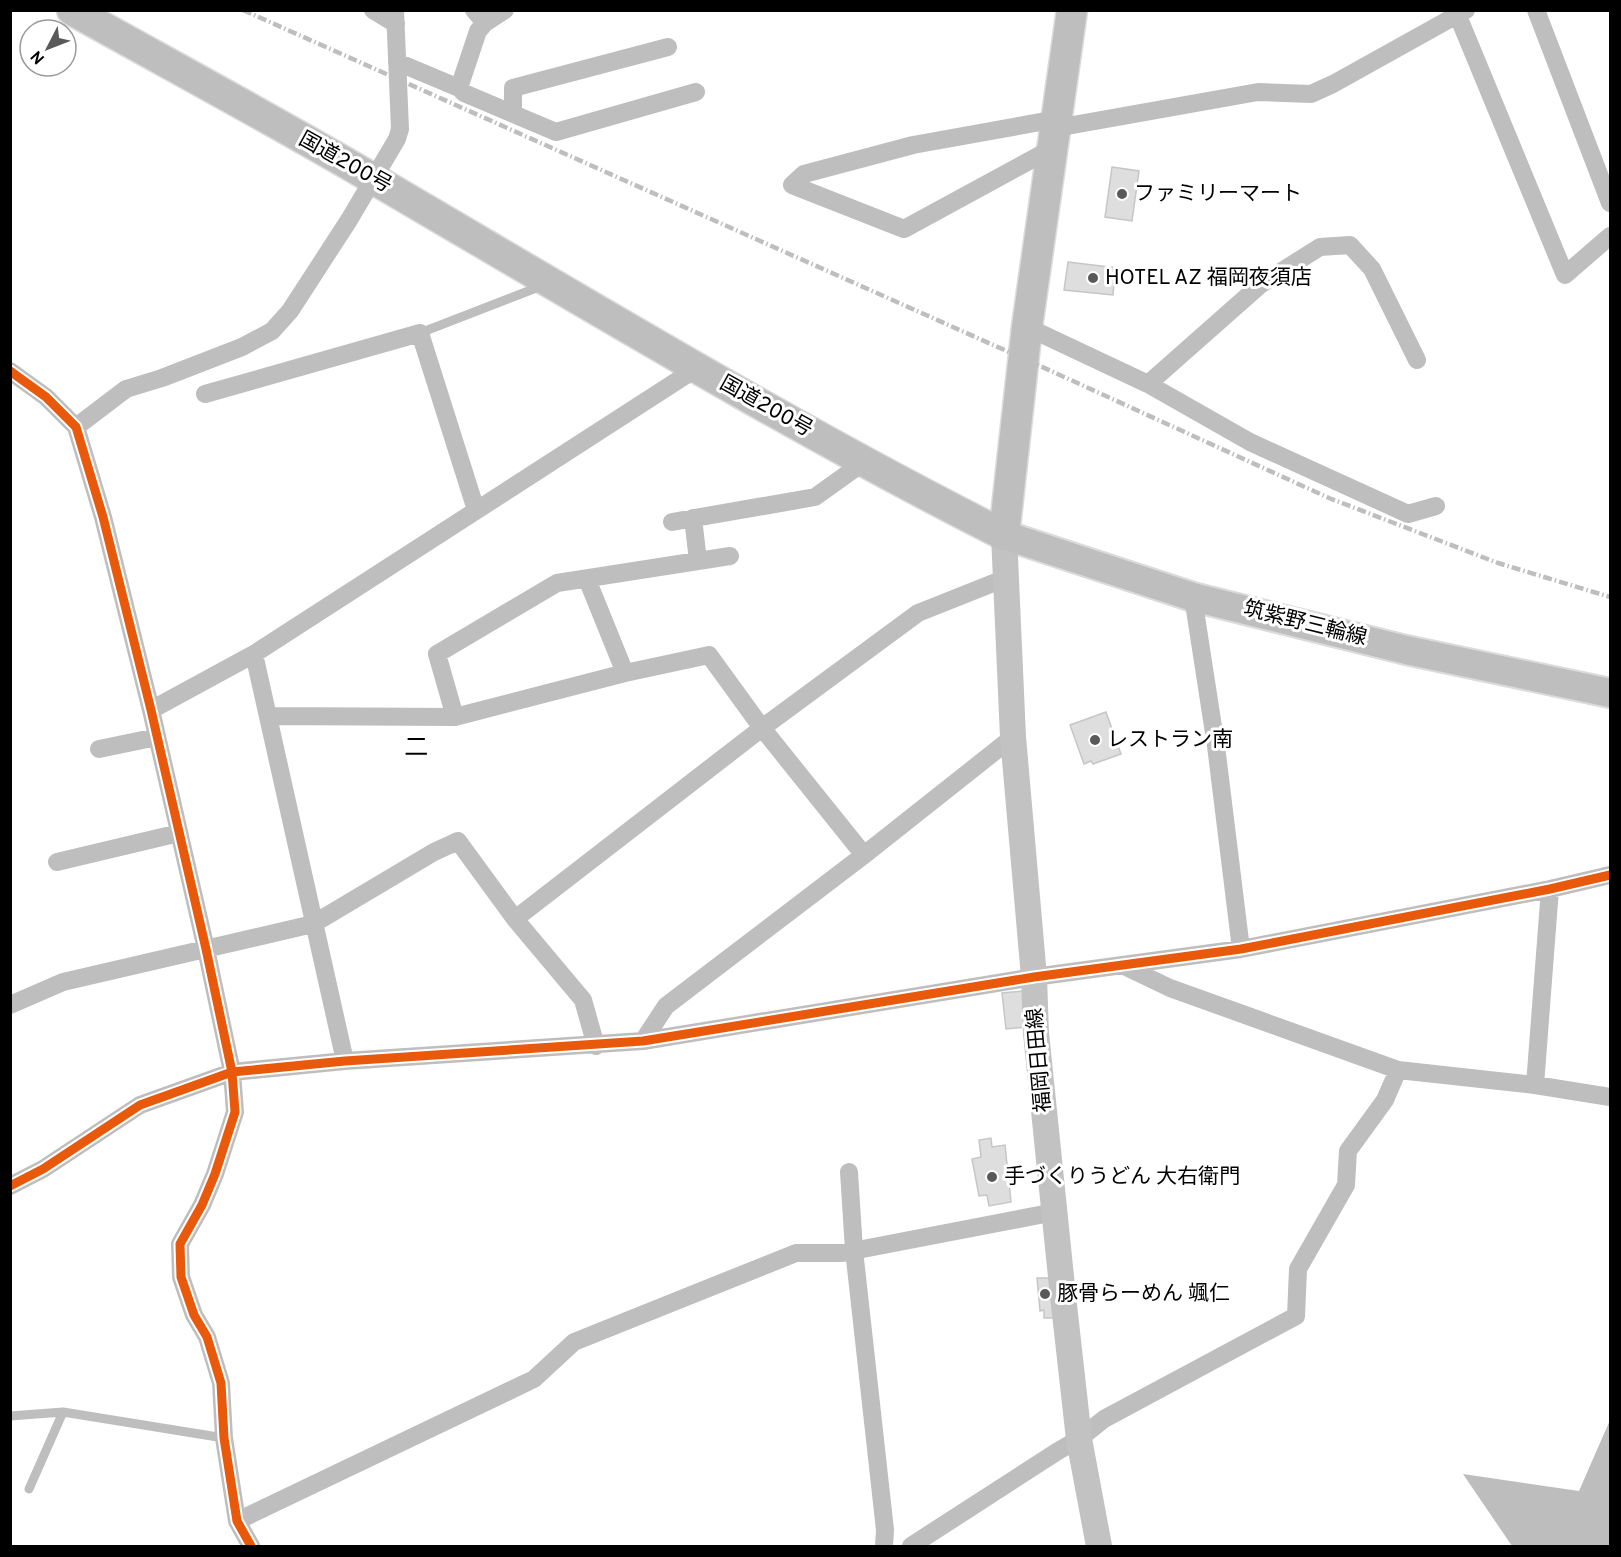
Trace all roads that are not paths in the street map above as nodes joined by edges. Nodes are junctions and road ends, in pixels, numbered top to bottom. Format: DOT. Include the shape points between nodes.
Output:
graph roads {
  1 [pos="72,10"];
  2 [pos="373,10"];
  3 [pos="505,10"];
  4 [pos="1072,10"];
  5 [pos="1536,10"];
  6 [pos="1462,13"];
  7 [pos="396,17"];
  8 [pos="480,17"];
  9 [pos="668,47"];
  10 [pos="398,62"];
  11 [pos="459,88"];
  12 [pos="696,92"];
  13 [pos="513,114"];
  14 [pos="1055,132"];
  15 [pos="374,179"];
  16 [pos="1611,203"];
  17 [pos="1611,236"];
  18 [pos="549,283"];
  19 [pos="1027,327"];
  20 [pos="420,333"];
  21 [pos="1417,360"];
  22 [pos="696,368"];
  23 [pos="10,371"];
  24 [pos="1148,384"];
  25 [pos="205,394"];
  26 [pos="76,427"];
  27 [pos="864,462"];
  28 [pos="1436,506"];
  29 [pos="476,510"];
  30 [pos="693,518"];
  31 [pos="672,522"];
  32 [pos="1004,535"];
  33 [pos="730,556"];
  34 [pos="698,561"];
  35 [pos="1006,578"];
  36 [pos="587,579"];
  37 [pos="1193,597"];
  38 [pos="254,654"];
  39 [pos="625,673"];
  40 [pos="1611,693"];
  41 [pos="151,710"];
  42 [pos="268,716"];
  43 [pos="455,717"];
  44 [pos="762,728"];
  45 [pos="157,737"];
  46 [pos="1013,737"];
  47 [pos="99,749"];
  48 [pos="179,833"];
  49 [pos="864,855"];
  50 [pos="57,862"];
  51 [pos="1611,875"];
  52 [pos="1550,889"];
  53 [pos="515,919"];
  54 [pos="313,924"];
  55 [pos="1241,949"];
  56 [pos="206,950"];
  57 [pos="1122,965"];
  58 [pos="1034,977"];
  59 [pos="10,1005"];
  60 [pos="643,1041"];
  61 [pos="596,1046"];
  62 [pos="345,1060"];
  63 [pos="1398,1070"];
  64 [pos="232,1072"];
  65 [pos="1535,1085"];
  66 [pos="1611,1097"];
  67 [pos="849,1172"];
  68 [pos="10,1186"];
  69 [pos="1055,1212"];
  70 [pos="854,1250"];
  71 [pos="63,1412"];
  72 [pos="10,1416"];
  73 [pos="224,1438"];
  74 [pos="1079,1439"];
  75 [pos="29,1489"];
  76 [pos="237,1521"];
  77 [pos="251,1546"];
  78 [pos="884,1546"];
  79 [pos="911,1546"];
  80 [pos="1099,1546"];
  1 -- 15 [label="highway, 国道200号"];
  2 -- 7 [label="street"];
  3 -- 8 [label="street"];
  4 -- 14 [label="highway"];
  5 -- 16 [label="street"];
  6 -- 14 [label="street" via="1311,93 1258,92"];
  6 -- 17 [label="street" via="1565,275"];
  7 -- 10 [label="street"];
  8 -- 11 [label="street"];
  9 -- 13 [label="street" via="513,88"];
  10 -- 11 [label="street"];
  10 -- 15 [label="street" via="400,129"];
  11 -- 13 [label="street"];
  12 -- 13 [label="street" via="556,132"];
  14 -- 14 [label="street" via="904,230 792,185 804,174 913,145"];
  14 -- 19 [label="highway"];
  15 -- 18 [label="highway, 国道200号"];
  15 -- 26 [label="street" via="290,311 272,331 242,347 126,389"];
  18 -- 20 [label="lane"];
  18 -- 22 [label="highway, 国道200号"];
  19 -- 24 [label="street"];
  19 -- 32 [label="highway"];
  20 -- 25 [label="street"];
  20 -- 29 [label="street"];
  21 -- 24 [label="street" via="1372,269 1350,245 1320,247 1260,285"];
  22 -- 27 [label="highway, 国道200号"];
  22 -- 29 [label="street"];
  23 -- 26 [label="street" via="46,397"];
  24 -- 28 [label="street" via="1250,442 1408,514"];
  26 -- 41 [label="street" via="103,517"];
  27 -- 30 [label="street" via="815,497"];
  27 -- 32 [label="highway, 国道200号"];
  29 -- 38 [label="street"];
  30 -- 31 [label="street"];
  30 -- 34 [label="street"];
  32 -- 35 [label="main road, 福岡日田線"];
  32 -- 37 [label="main road, 筑紫野三輪線"];
  33 -- 34 [label="street"];
  34 -- 36 [label="street"];
  35 -- 44 [label="street" via="918,613"];
  35 -- 46 [label="main road, 福岡日田線"];
  36 -- 39 [label="street"];
  36 -- 43 [label="street" via="557,584 437,654"];
  37 -- 40 [label="main road, 筑紫野三輪線" via="1406,650"];
  37 -- 55 [label="street"];
  38 -- 41 [label="street"];
  38 -- 42 [label="street"];
  39 -- 43 [label="street"];
  39 -- 44 [label="street" via="709,655"];
  41 -- 45 [label="street"];
  42 -- 43 [label="street"];
  42 -- 54 [label="street"];
  44 -- 49 [label="street"];
  44 -- 53 [label="street"];
  45 -- 47 [label="street"];
  45 -- 48 [label="street"];
  46 -- 49 [label="street"];
  46 -- 58 [label="main road, 福岡日田線"];
  48 -- 50 [label="street"];
  48 -- 56 [label="street"];
  49 -- 60 [label="street" via="666,1006"];
  51 -- 52 [label="street"];
  52 -- 55 [label="street"];
  52 -- 65 [label="street"];
  53 -- 54 [label="street" via="458,841"];
  53 -- 61 [label="street" via="583,1000"];
  54 -- 56 [label="street"];
  54 -- 62 [label="street"];
  55 -- 57 [label="street"];
  56 -- 59 [label="street" via="63,982"];
  56 -- 64 [label="street"];
  57 -- 58 [label="street"];
  57 -- 63 [label="street" via="1170,988"];
  58 -- 60 [label="street"];
  58 -- 69 [label="main road, 福岡日田線"];
  60 -- 61 [label="street"];
  61 -- 62 [label="street"];
  62 -- 64 [label="street"];
  63 -- 65 [label="street"];
  63 -- 74 [label="street" via="1385,1100 1348,1151 1346,1185 1298,1269 1296,1316 1104,1419"];
  64 -- 68 [label="street" via="140,1105 43,1169"];
  64 -- 73 [label="street" via="235,1112 206,1195 180,1244 181,1277 194,1315 207,1337 220,1383"];
  65 -- 66 [label="street"];
  67 -- 70 [label="street"];
  69 -- 70 [label="street"];
  69 -- 74 [label="main road, 福岡日田線"];
  70 -- 76 [label="street" via="796,1253 574,1342 534,1378"];
  70 -- 78 [label="street"];
  71 -- 72 [label="lane"];
  71 -- 73 [label="lane"];
  71 -- 75 [label="lane"];
  73 -- 76 [label="street"];
  74 -- 79 [label="street"];
  74 -- 80 [label="main road, 福岡日田線"];
  76 -- 77 [label="street"];
}
